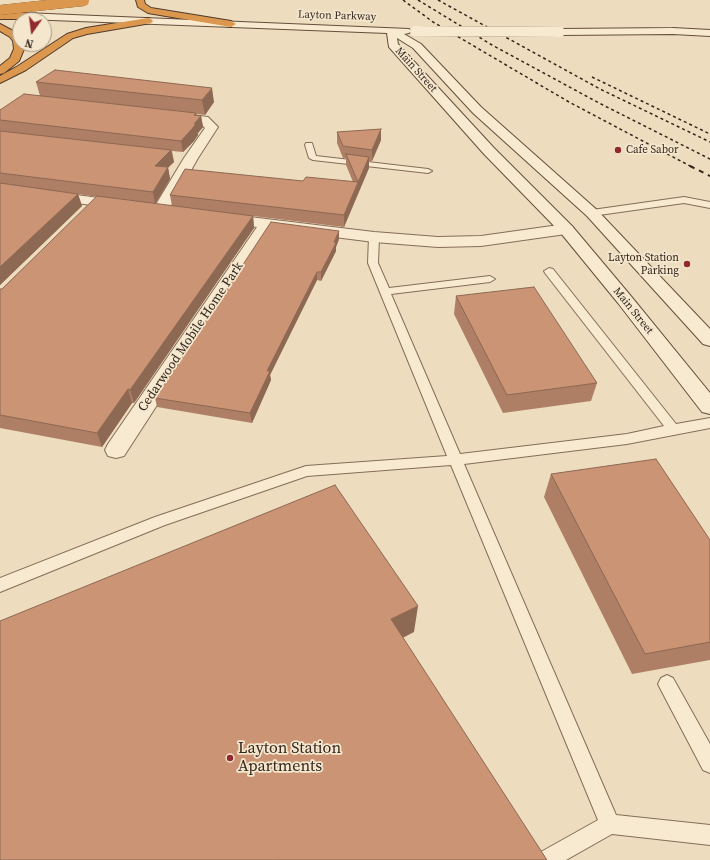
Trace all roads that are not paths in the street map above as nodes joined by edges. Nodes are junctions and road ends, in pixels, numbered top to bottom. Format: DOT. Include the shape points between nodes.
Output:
graph roads {
  1 [pos="28,0"];
  2 [pos="140,0"];
  3 [pos="88,1"];
  4 [pos="0,10"];
  5 [pos="0,15"];
  6 [pos="12,15"];
  7 [pos="52,17"];
  8 [pos="148,21"];
  9 [pos="231,24"];
  10 [pos="710,25"];
  11 [pos="0,27"];
  12 [pos="391,30"];
  13 [pos="673,31"];
  14 [pos="710,33"];
  15 [pos="0,71"];
  16 [pos="0,80"];
  17 [pos="158,115"];
  18 [pos="309,145"];
  19 [pos="176,156"];
  20 [pos="191,158"];
  21 [pos="428,171"];
  22 [pos="0,189"];
  23 [pos="710,205"];
  24 [pos="592,213"];
  25 [pos="213,218"];
  26 [pos="266,224"];
  27 [pos="566,229"];
  28 [pos="374,237"];
  29 [pos="550,271"];
  30 [pos="490,279"];
  31 [pos="385,292"];
  32 [pos="710,340"];
  33 [pos="710,407"];
  34 [pos="710,423"];
  35 [pos="673,429"];
  36 [pos="116,450"];
  37 [pos="456,460"];
  38 [pos="0,584"];
  39 [pos="667,684"];
  40 [pos="710,763"];
  41 [pos="610,824"];
  42 [pos="710,835"];
  43 [pos="546,860"];
  1 -- 5 [label="highway"];
  2 -- 9 [label="highway" via="141,6 148,10"];
  3 -- 4 [label="highway, bridge"];
  5 -- 6 [label="highway"];
  7 -- 8 [label="main road, Layton Parkway"];
  8 -- 9 [label="main road, Layton Parkway"];
  8 -- 16 [label="highway" via="70,36"];
  9 -- 12 [label="main road, Layton Parkway"];
  10 -- 13 [label="main road, Layton Parkway"];
  11 -- 15 [label="highway" via="16,38 19,47 18,54 11,63"];
  12 -- 13 [label="main road, Layton Parkway, bridge"];
  12 -- 24 [label="main road, Main Street" via="417,46 477,110"];
  12 -- 27 [label="main road, Main Street" via="393,45 489,151"];
  13 -- 14 [label="main road, Layton Parkway"];
  17 -- 20 [label="main road" via="204,120 212,127"];
  18 -- 21 [label="lane" via="313,158"];
  19 -- 20 [label="main road"];
  20 -- 22 [label="main road" via="155,210 91,207"];
  23 -- 24 [label="lane" via="684,200"];
  24 -- 32 [label="main road, Main Street"];
  25 -- 26 [label="main road"];
  26 -- 28 [label="main road"];
  26 -- 36 [label="main road, Cedarwood Mobile Home Park"];
  27 -- 28 [label="main road" via="482,241 438,242"];
  27 -- 33 [label="main road, Main Street"];
  28 -- 31 [label="lane" via="373,262"];
  29 -- 35 [label="lane"];
  30 -- 31 [label="lane"];
  31 -- 37 [label="lane"];
  34 -- 35 [label="lane"];
  35 -- 37 [label="lane" via="627,439"];
  37 -- 38 [label="lane" via="306,471 160,521"];
  37 -- 41 [label="lane"];
  39 -- 40 [label="lane"];
  41 -- 42 [label="lane"];
  41 -- 43 [label="lane"];
}
